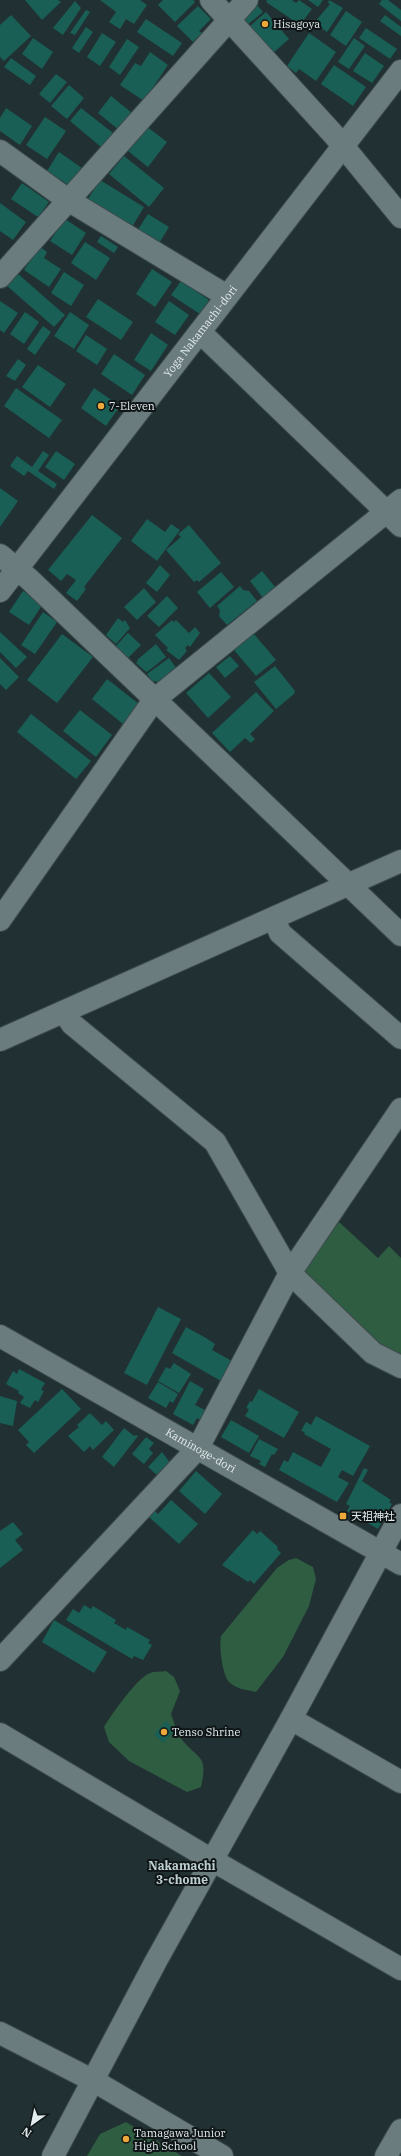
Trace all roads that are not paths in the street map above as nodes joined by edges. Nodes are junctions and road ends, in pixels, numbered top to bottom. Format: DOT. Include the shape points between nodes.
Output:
graph roads {
  1 [pos="211,0"];
  2 [pos="247,0"];
  3 [pos="229,20"];
  4 [pos="401,71"];
  5 [pos="343,146"];
  6 [pos="0,150"];
  7 [pos="68,200"];
  8 [pos="401,217"];
  9 [pos="0,277"];
  10 [pos="228,296"];
  11 [pos="200,332"];
  12 [pos="396,513"];
  13 [pos="0,555"];
  14 [pos="17,568"];
  15 [pos="0,591"];
  16 [pos="154,700"];
  17 [pos="401,861"];
  18 [pos="348,885"];
  19 [pos="274,918"];
  20 [pos="0,920"];
  21 [pos="401,935"];
  22 [pos="64,1012"];
  23 [pos="401,1038"];
  24 [pos="0,1040"];
  25 [pos="401,1109"];
  26 [pos="290,1272"];
  27 [pos="0,1336"];
  28 [pos="401,1368"];
  29 [pos="198,1448"];
  30 [pos="401,1515"];
  31 [pos="380,1553"];
  32 [pos="401,1564"];
  33 [pos="0,1660"];
  34 [pos="291,1719"];
  35 [pos="0,1734"];
  36 [pos="401,1782"];
  37 [pos="212,1860"];
  38 [pos="401,1969"];
  39 [pos="0,2033"];
  40 [pos="94,2081"];
  41 [pos="401,2130"];
  42 [pos="53,2156"];
  43 [pos="222,2156"];
  44 [pos="386,2156"];
  1 -- 3 [label="street"];
  2 -- 3 [label="street"];
  3 -- 5 [label="street"];
  3 -- 7 [label="street"];
  4 -- 5 [label="street, Yoga Nakamachi-dori"];
  5 -- 8 [label="street"];
  5 -- 10 [label="street, Yoga Nakamachi-dori"];
  6 -- 7 [label="street"];
  7 -- 9 [label="street"];
  7 -- 10 [label="street"];
  10 -- 11 [label="street, Yoga Nakamachi-dori"];
  11 -- 12 [label="street"];
  11 -- 14 [label="street, Yoga Nakamachi-dori"];
  12 -- 16 [label="street"];
  13 -- 14 [label="street"];
  14 -- 15 [label="street, Yoga Nakamachi-dori"];
  14 -- 16 [label="street"];
  16 -- 18 [label="street"];
  16 -- 20 [label="street"];
  17 -- 18 [label="street"];
  18 -- 19 [label="street"];
  18 -- 21 [label="street"];
  19 -- 22 [label="street"];
  19 -- 23 [label="street" via="280,933"];
  22 -- 24 [label="street"];
  22 -- 26 [label="street" via="72,1024 215,1142"];
  25 -- 26 [label="street"];
  26 -- 28 [label="street" via="373,1353"];
  26 -- 29 [label="street"];
  27 -- 29 [label="street, Kaminoge-dori"];
  29 -- 31 [label="street, Kaminoge-dori"];
  29 -- 33 [label="street"];
  30 -- 31 [label="street"];
  31 -- 32 [label="street, Kaminoge-dori"];
  31 -- 34 [label="street"];
  34 -- 36 [label="street"];
  34 -- 37 [label="street"];
  35 -- 37 [label="street"];
  37 -- 38 [label="street"];
  37 -- 40 [label="street"];
  39 -- 40 [label="street"];
  40 -- 42 [label="street"];
  40 -- 43 [label="street"];
  41 -- 44 [label="street"];
}
